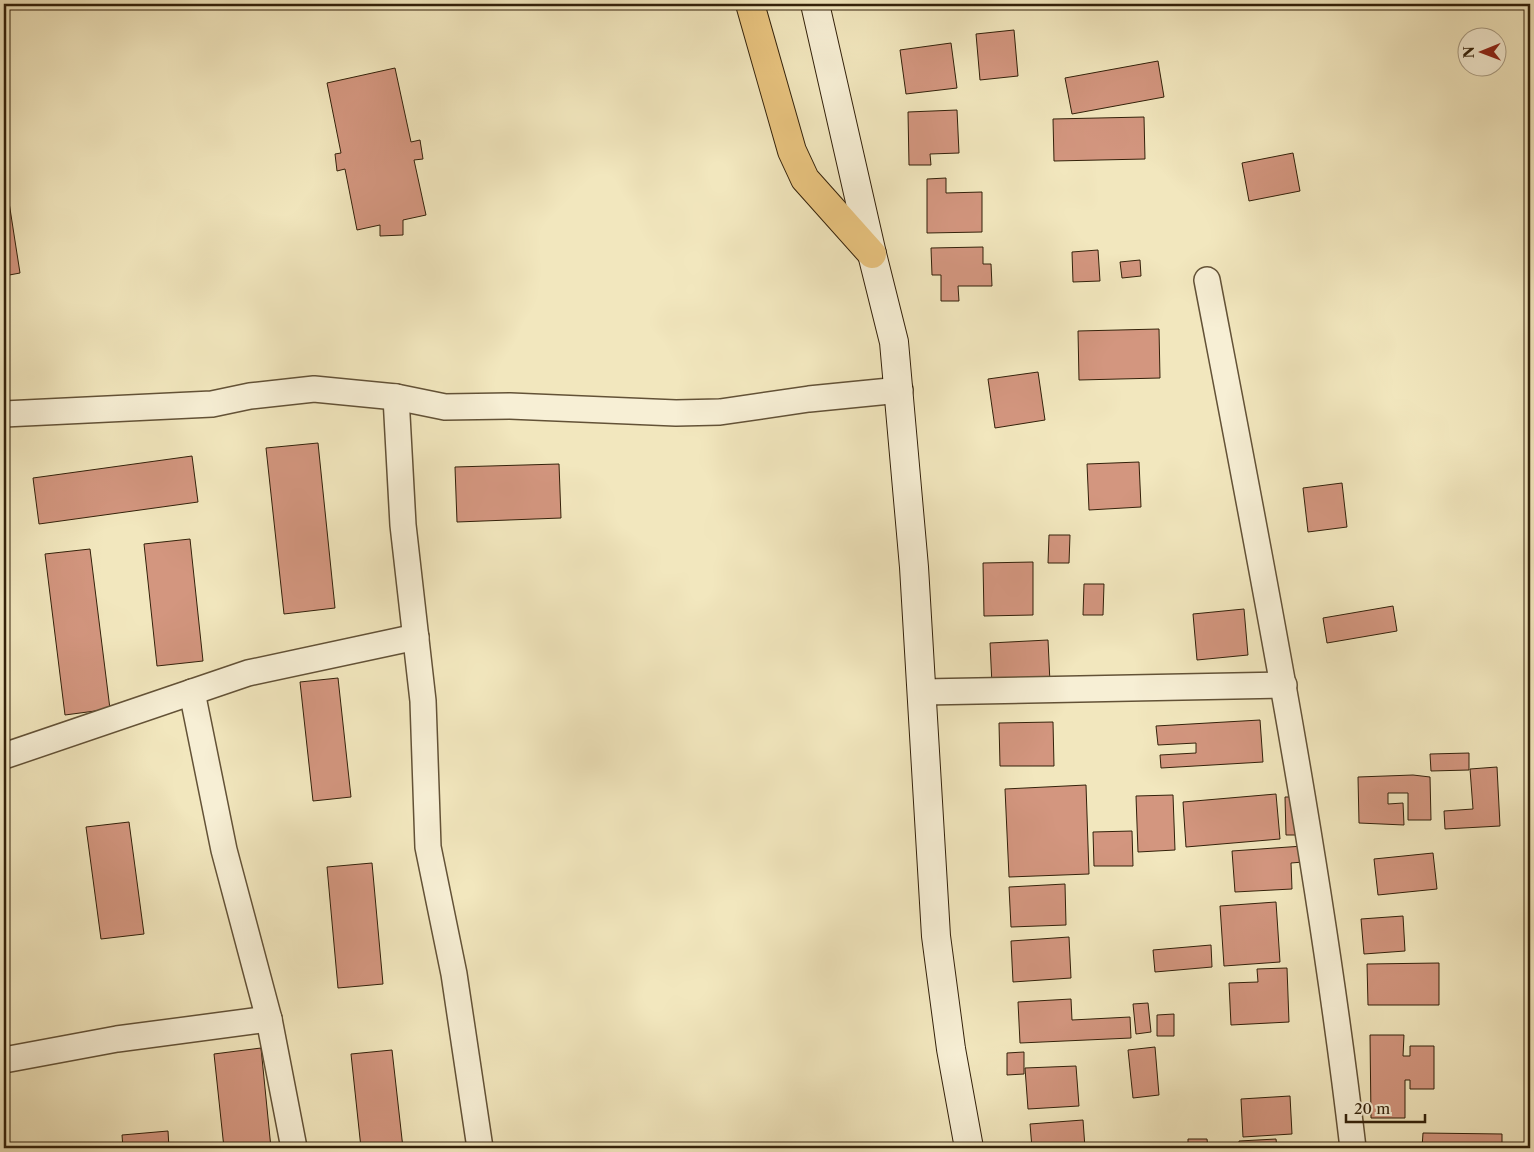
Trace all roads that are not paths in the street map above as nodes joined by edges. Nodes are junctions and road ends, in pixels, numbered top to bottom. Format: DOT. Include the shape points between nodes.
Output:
graph roads {
  1 [pos="750,4"];
  2 [pos="815,4"];
  3 [pos="872,254"];
  4 [pos="1207,280"];
  5 [pos="900,390"];
  6 [pos="396,397"];
  7 [pos="4,414"];
  8 [pos="416,637"];
  9 [pos="1284,685"];
  10 [pos="192,692"];
  11 [pos="923,692"];
  12 [pos="4,756"];
  13 [pos="269,1019"];
  14 [pos="4,1060"];
  15 [pos="294,1148"];
  16 [pos="480,1148"];
  17 [pos="969,1148"];
  18 [pos="1353,1148"];
  1 -- 3 [label="highway" via="792,151 805,179"];
  2 -- 3 [label="main road"];
  3 -- 5 [label="main road" via="894,342"];
  4 -- 9 [label="street"];
  5 -- 6 [label="street" via="720,412 676,413 510,406 445,407"];
  5 -- 11 [label="main road"];
  6 -- 7 [label="street" via="314,389 212,404"];
  6 -- 8 [label="street" via="403,525"];
  8 -- 10 [label="street" via="248,673"];
  8 -- 16 [label="street" via="423,701 428,847 454,974"];
  9 -- 11 [label="street"];
  9 -- 18 [label="street" via="1337,1010"];
  10 -- 12 [label="street"];
  10 -- 13 [label="street" via="224,850"];
  11 -- 17 [label="main road" via="936,936 951,1049"];
  13 -- 14 [label="street" via="117,1039"];
  13 -- 15 [label="street"];
}
